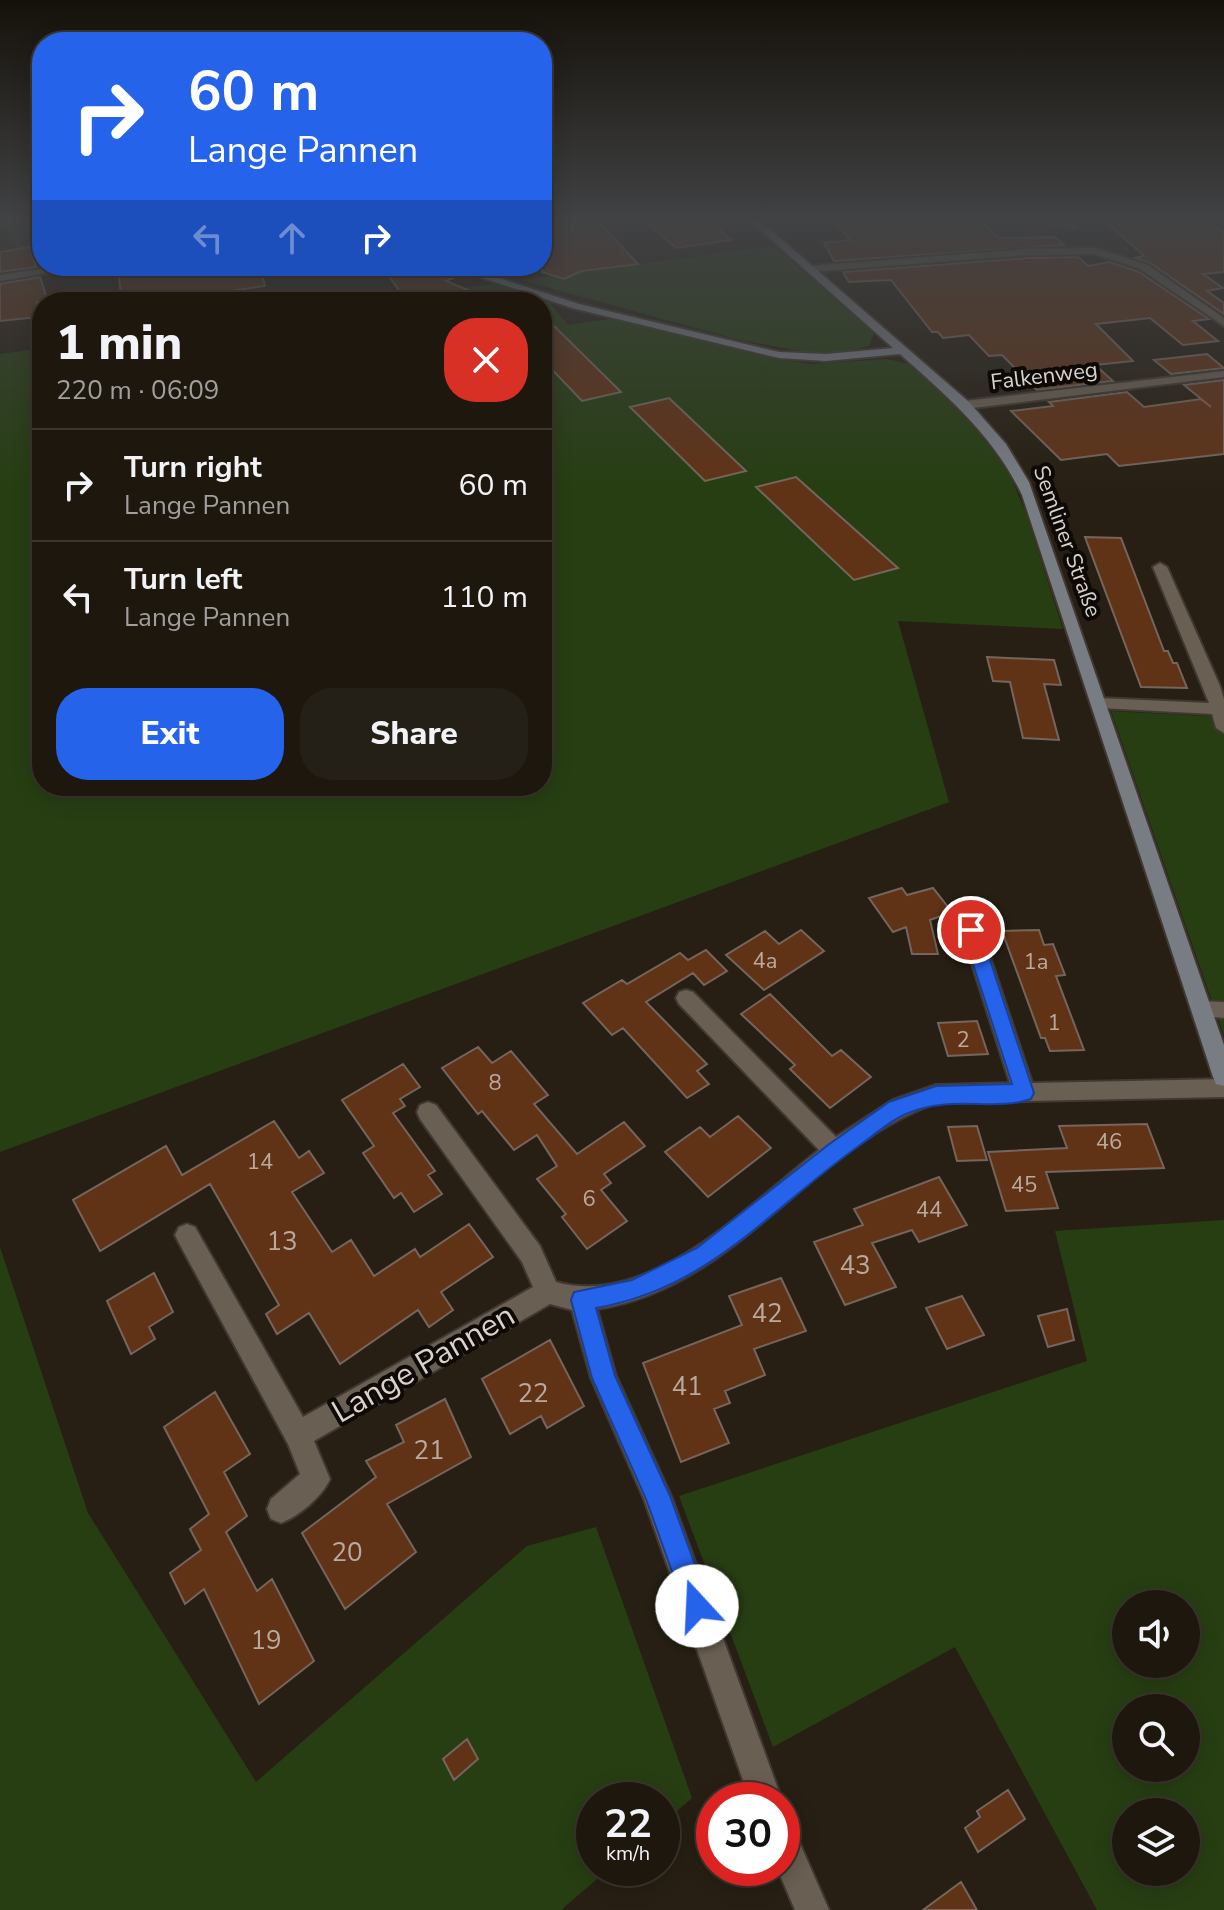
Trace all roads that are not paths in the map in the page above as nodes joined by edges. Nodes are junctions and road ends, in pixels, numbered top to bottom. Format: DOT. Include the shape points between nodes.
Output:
graph roads {
  1 [pos="581,307"];
  2 [pos="853,307"];
  3 [pos="1201,307"];
  4 [pos="1224,323"];
  5 [pos="902,350"];
  6 [pos="1224,374"];
  7 [pos="965,405"];
  8 [pos="1160,567"];
  9 [pos="1100,703"];
  10 [pos="1216,709"];
  11 [pos="1224,728"];
  12 [pos="971,930"];
  13 [pos="686,998"];
  14 [pos="1201,1009"];
  15 [pos="1224,1010"];
  16 [pos="1224,1077"];
  17 [pos="1224,1088"];
  18 [pos="1024,1093"];
  19 [pos="428,1112"];
  20 [pos="835,1151"];
  21 [pos="187,1235"];
  22 [pos="548,1292"];
  23 [pos="582,1300"];
  24 [pos="298,1435"];
  25 [pos="281,1509"];
  26 [pos="760,1782"];
  27 [pos="800,1883"];
  28 [pos="812,1910"];
  1 -- 5 [label="street" via="779,355 846,358"];
  2 -- 5 [label="street, Semliner Straße"];
  3 -- 4 [label="street"];
  5 -- 7 [label="street, Semliner Straße"];
  6 -- 7 [label="street, Falkenweg"];
  7 -- 9 [label="street, Semliner Straße" via="1003,447 1029,495"];
  8 -- 10 [label="street" via="1212,686"];
  9 -- 10 [label="street"];
  9 -- 14 [label="street, Semliner Straße"];
  10 -- 11 [label="street"];
  12 -- 18 [label="street"];
  13 -- 20 [label="street"];
  14 -- 15 [label="street"];
  14 -- 16 [label="street, Semliner Straße"];
  17 -- 18 [label="street"];
  18 -- 20 [label="street" via="936,1094 896,1108"];
  19 -- 22 [label="street" via="531,1254"];
  20 -- 23 [label="street" via="705,1256 634,1291"];
  21 -- 24 [label="street"];
  22 -- 23 [label="street"];
  22 -- 24 [label="street, Lange Pannen"];
  23 -- 26 [label="street" via="604,1378 657,1496"];
  24 -- 25 [label="street" via="316,1479"];
  27 -- 28 [label="street"];
}
